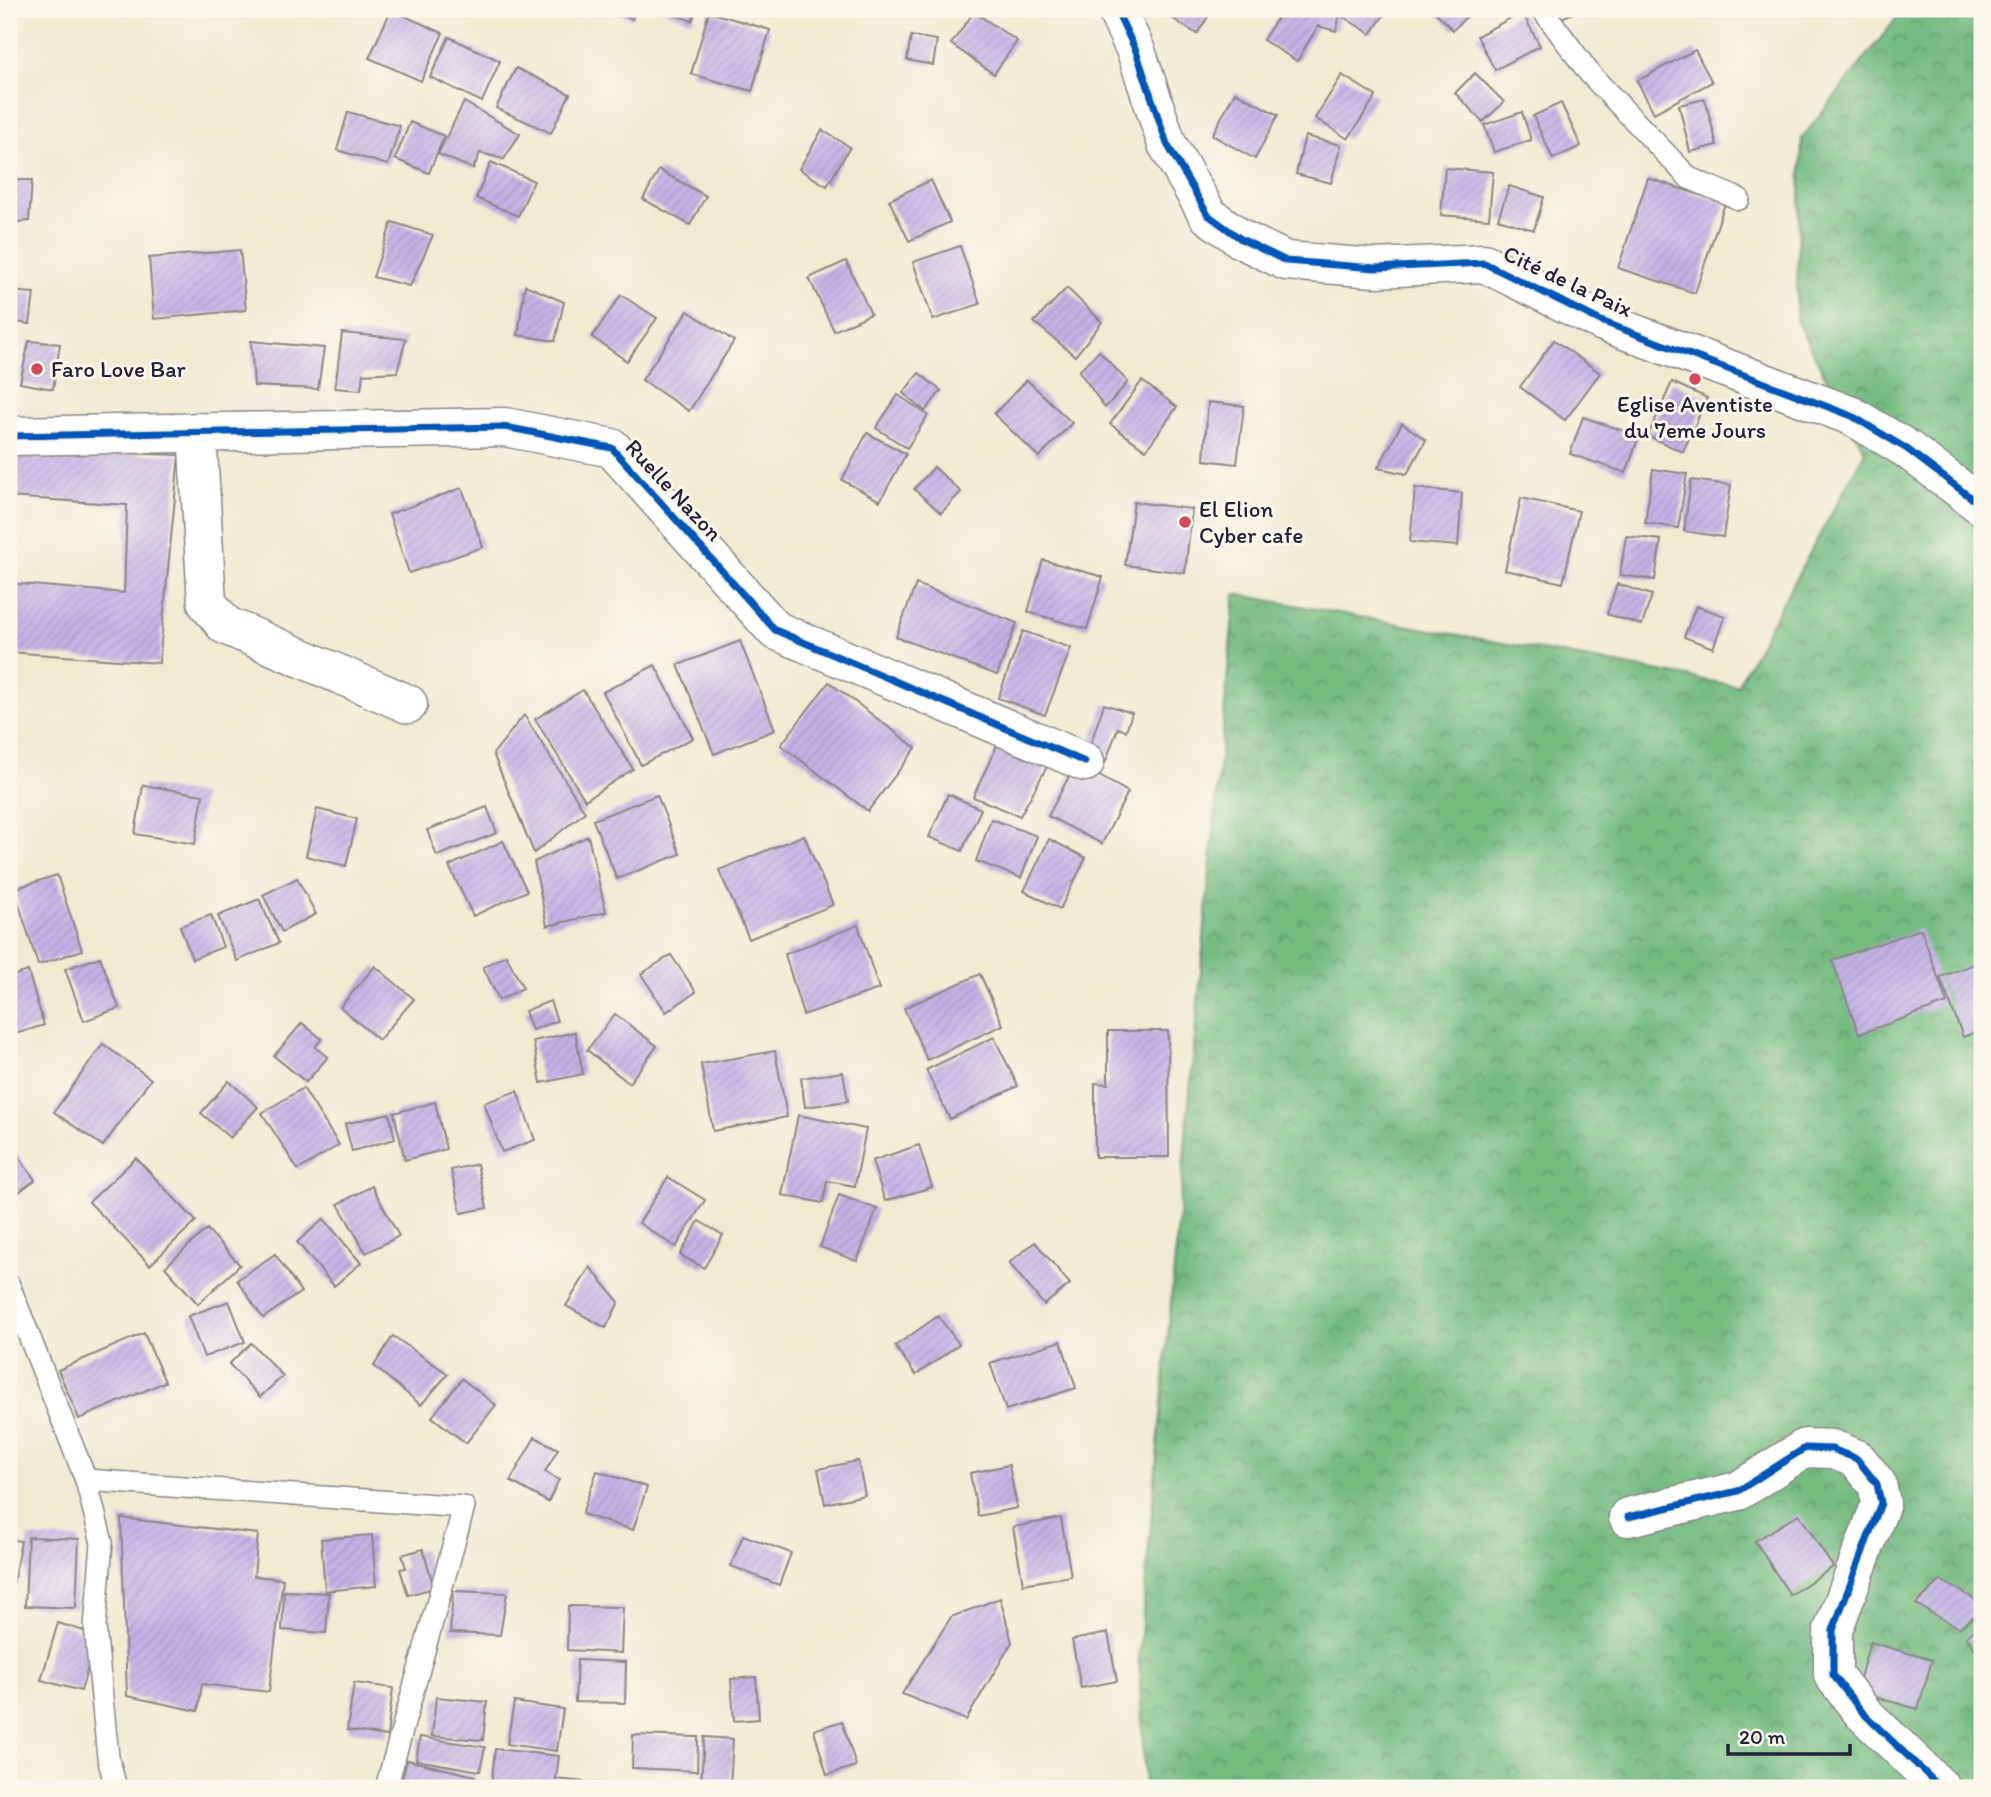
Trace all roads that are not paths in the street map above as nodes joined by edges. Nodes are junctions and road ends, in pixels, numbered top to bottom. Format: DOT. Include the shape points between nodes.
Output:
graph roads {
  1 [pos="1116,9"];
  2 [pos="1542,9"];
  3 [pos="1738,199"];
  4 [pos="197,432"];
  5 [pos="9,436"];
  6 [pos="1982,506"];
  7 [pos="408,705"];
  8 [pos="1086,762"];
  9 [pos="9,1285"];
  10 [pos="86,1479"];
  11 [pos="1628,1517"];
  12 [pos="116,1788"];
  13 [pos="386,1788"];
  14 [pos="1941,1788"];
  1 -- 6 [label="street, Cité de la Paix" via="1136,51 1167,144 1209,215 1241,239 1286,261 1375,268 1484,263 1601,321 1852,416 1907,449"];
  2 -- 3 [label="lane" via="1590,74 1689,178"];
  4 -- 5 [label="street, Ruelle Nazon"];
  4 -- 7 [label="street" via="207,603 225,625"];
  4 -- 8 [label="street, Ruelle Nazon" via="505,427 612,448 775,630"];
  9 -- 10 [label="lane"];
  10 -- 12 [label="lane" via="102,1543 95,1627 108,1757"];
  10 -- 13 [label="lane" via="464,1507"];
  11 -- 14 [label="street" via="1738,1492 1805,1448 1832,1449 1857,1460 1877,1484 1881,1503 1833,1630 1833,1675 1863,1713"];
}
